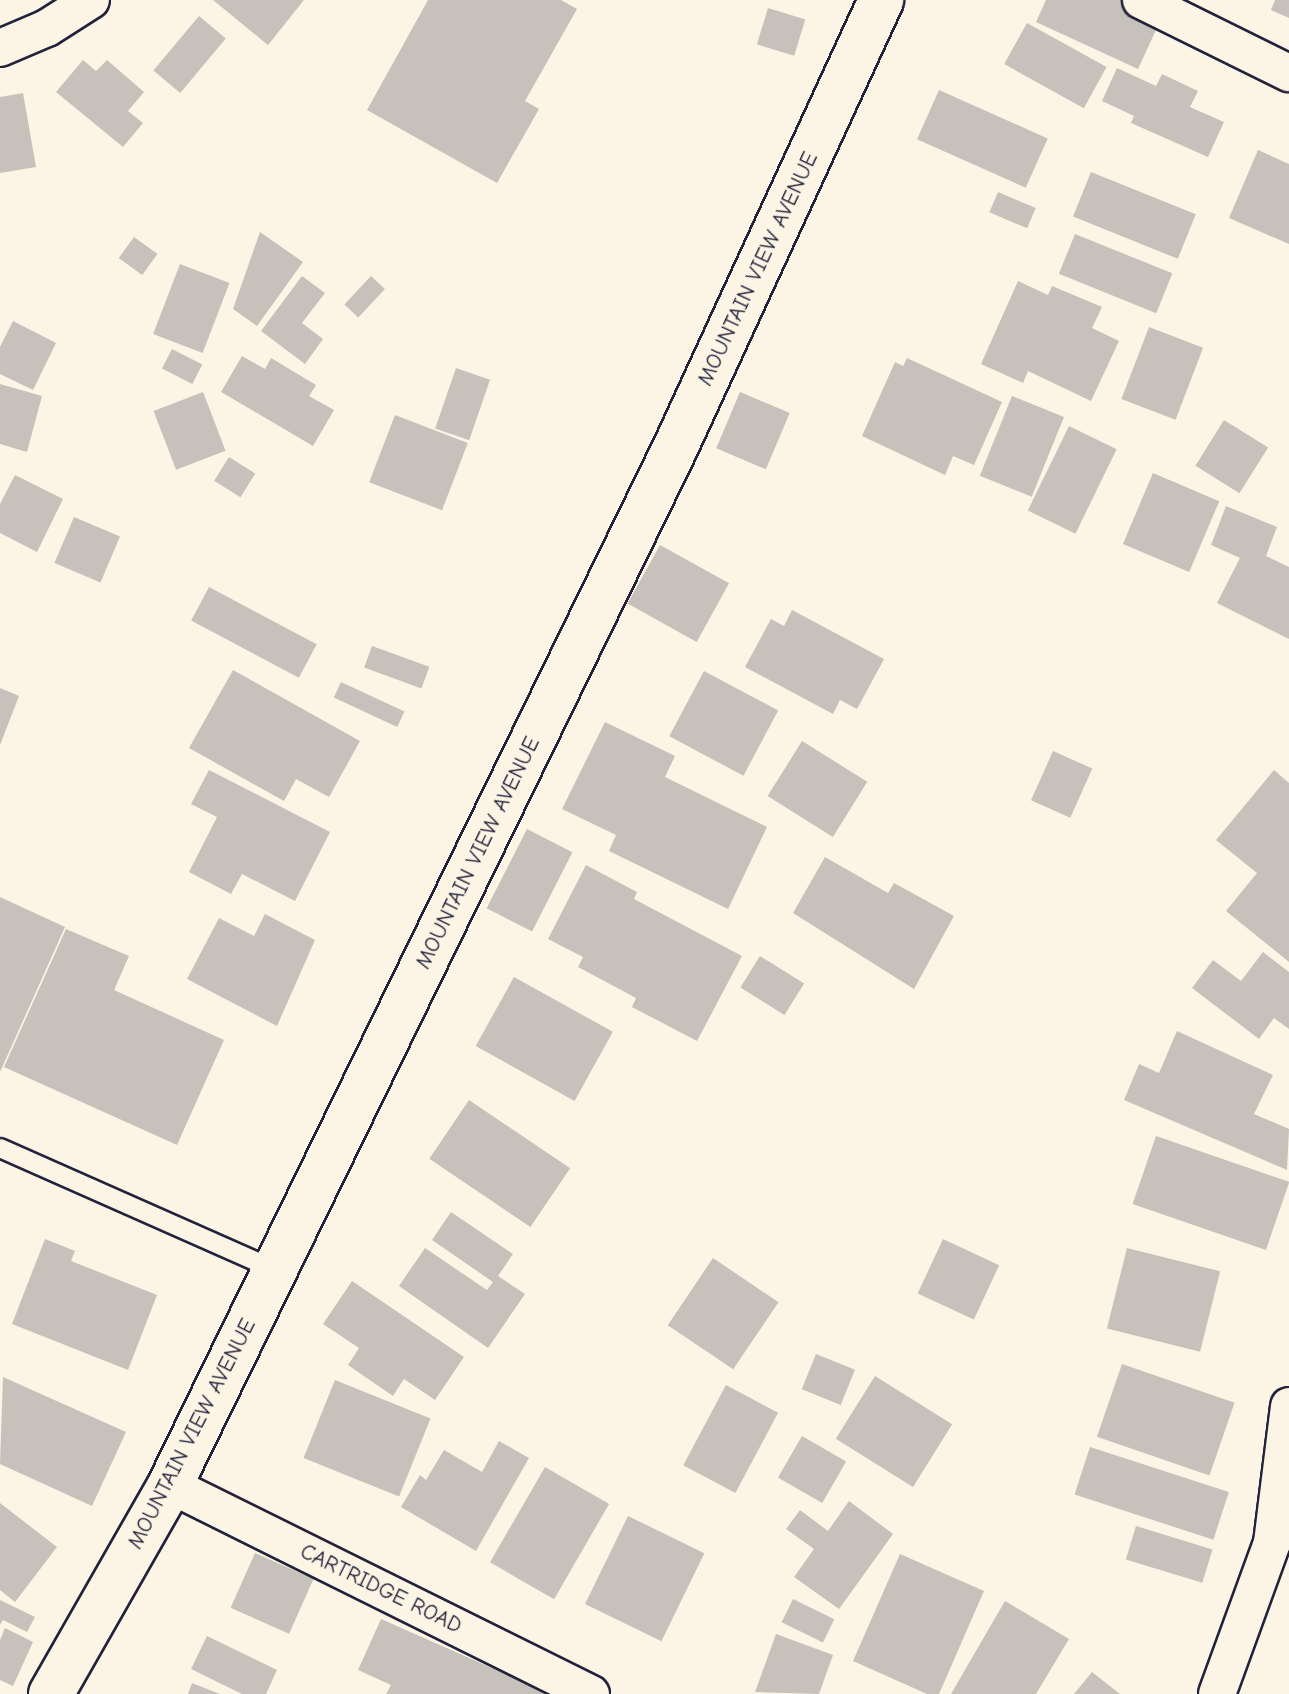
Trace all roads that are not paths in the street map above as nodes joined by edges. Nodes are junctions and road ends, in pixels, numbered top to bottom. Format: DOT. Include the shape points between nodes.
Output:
graph roads {
  1 [pos="91,0"];
  2 [pos="881,0"];
  3 [pos="1141,0"];
  4 [pos="0,48"];
  5 [pos="1289,73"];
  6 [pos="0,1148"];
  7 [pos="275,1270"];
  8 [pos="1289,1406"];
  9 [pos="170,1485"];
  10 [pos="51,1694"];
  11 [pos="591,1694"];
  12 [pos="1217,1694"];
  1 -- 4 [label="street" via="47,28"];
  2 -- 7 [label="main road, MOUNTAIN VIEW AVENUE" via="677,444"];
  3 -- 5 [label="street"];
  6 -- 7 [label="lane"];
  7 -- 9 [label="main road, MOUNTAIN VIEW AVENUE"];
  8 -- 12 [label="street" via="1272,1543"];
  9 -- 10 [label="main road, MOUNTAIN VIEW AVENUE"];
  9 -- 11 [label="street, CARTRIDGE ROAD"];
}
